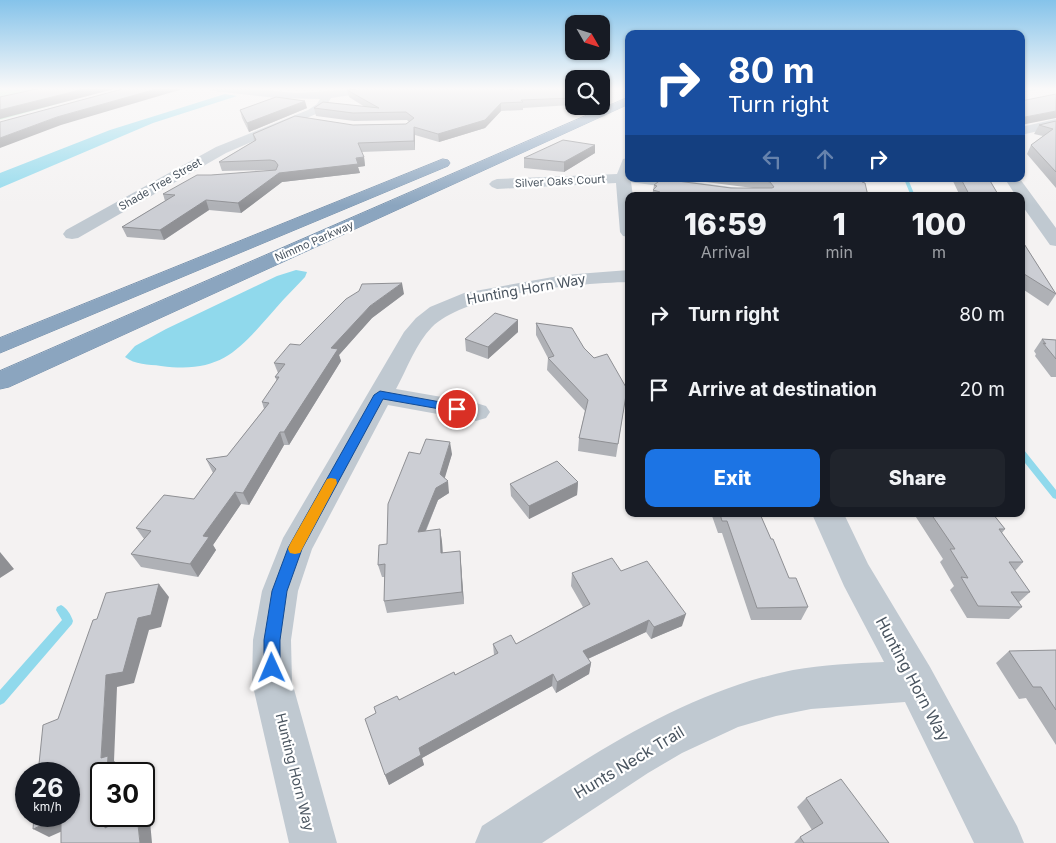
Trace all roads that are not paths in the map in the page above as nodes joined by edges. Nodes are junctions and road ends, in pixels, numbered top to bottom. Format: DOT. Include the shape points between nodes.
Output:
graph roads {
  1 [pos="277,127"];
  2 [pos="530,127"];
  3 [pos="568,127"];
  4 [pos="507,137"];
  5 [pos="461,156"];
  6 [pos="174,176"];
  7 [pos="199,178"];
  8 [pos="625,178"];
  9 [pos="659,182"];
  10 [pos="497,184"];
  11 [pos="733,192"];
  12 [pos="1025,197"];
  13 [pos="72,234"];
  14 [pos="1056,241"];
  15 [pos="625,276"];
  16 [pos="0,346"];
  17 [pos="0,381"];
  18 [pos="380,395"];
  19 [pos="476,412"];
  20 [pos="829,517"];
  21 [pos="916,681"];
  22 [pos="313,843"];
  23 [pos="499,843"];
  24 [pos="1000,843"];
  1 -- 6 [label="street, Shade Tree Street" via="221,150"];
  2 -- 4 [label="highway"];
  3 -- 17 [label="highway, Nimmo Parkway"];
  5 -- 16 [label="highway, Nimmo Parkway"];
  6 -- 7 [label="street"];
  6 -- 13 [label="street, Shade Tree Street"];
  8 -- 10 [label="street, Silver Oaks Court"];
  9 -- 11 [label="street, Silver Oaks Court"];
  12 -- 14 [label="street"];
  15 -- 18 [label="street, Hunting Horn Way" via="583,278 483,294 442,309 426,319 415,332"];
  18 -- 19 [label="street"];
  18 -- 22 [label="street, Hunting Horn Way" via="295,548 280,591 272,640 272,682"];
  20 -- 21 [label="street, Hunting Horn Way" via="856,575"];
  21 -- 23 [label="street, Hunts Neck Trail" via="828,685 775,695 712,715 650,747"];
  21 -- 24 [label="street, Hunting Horn Way"];
}
